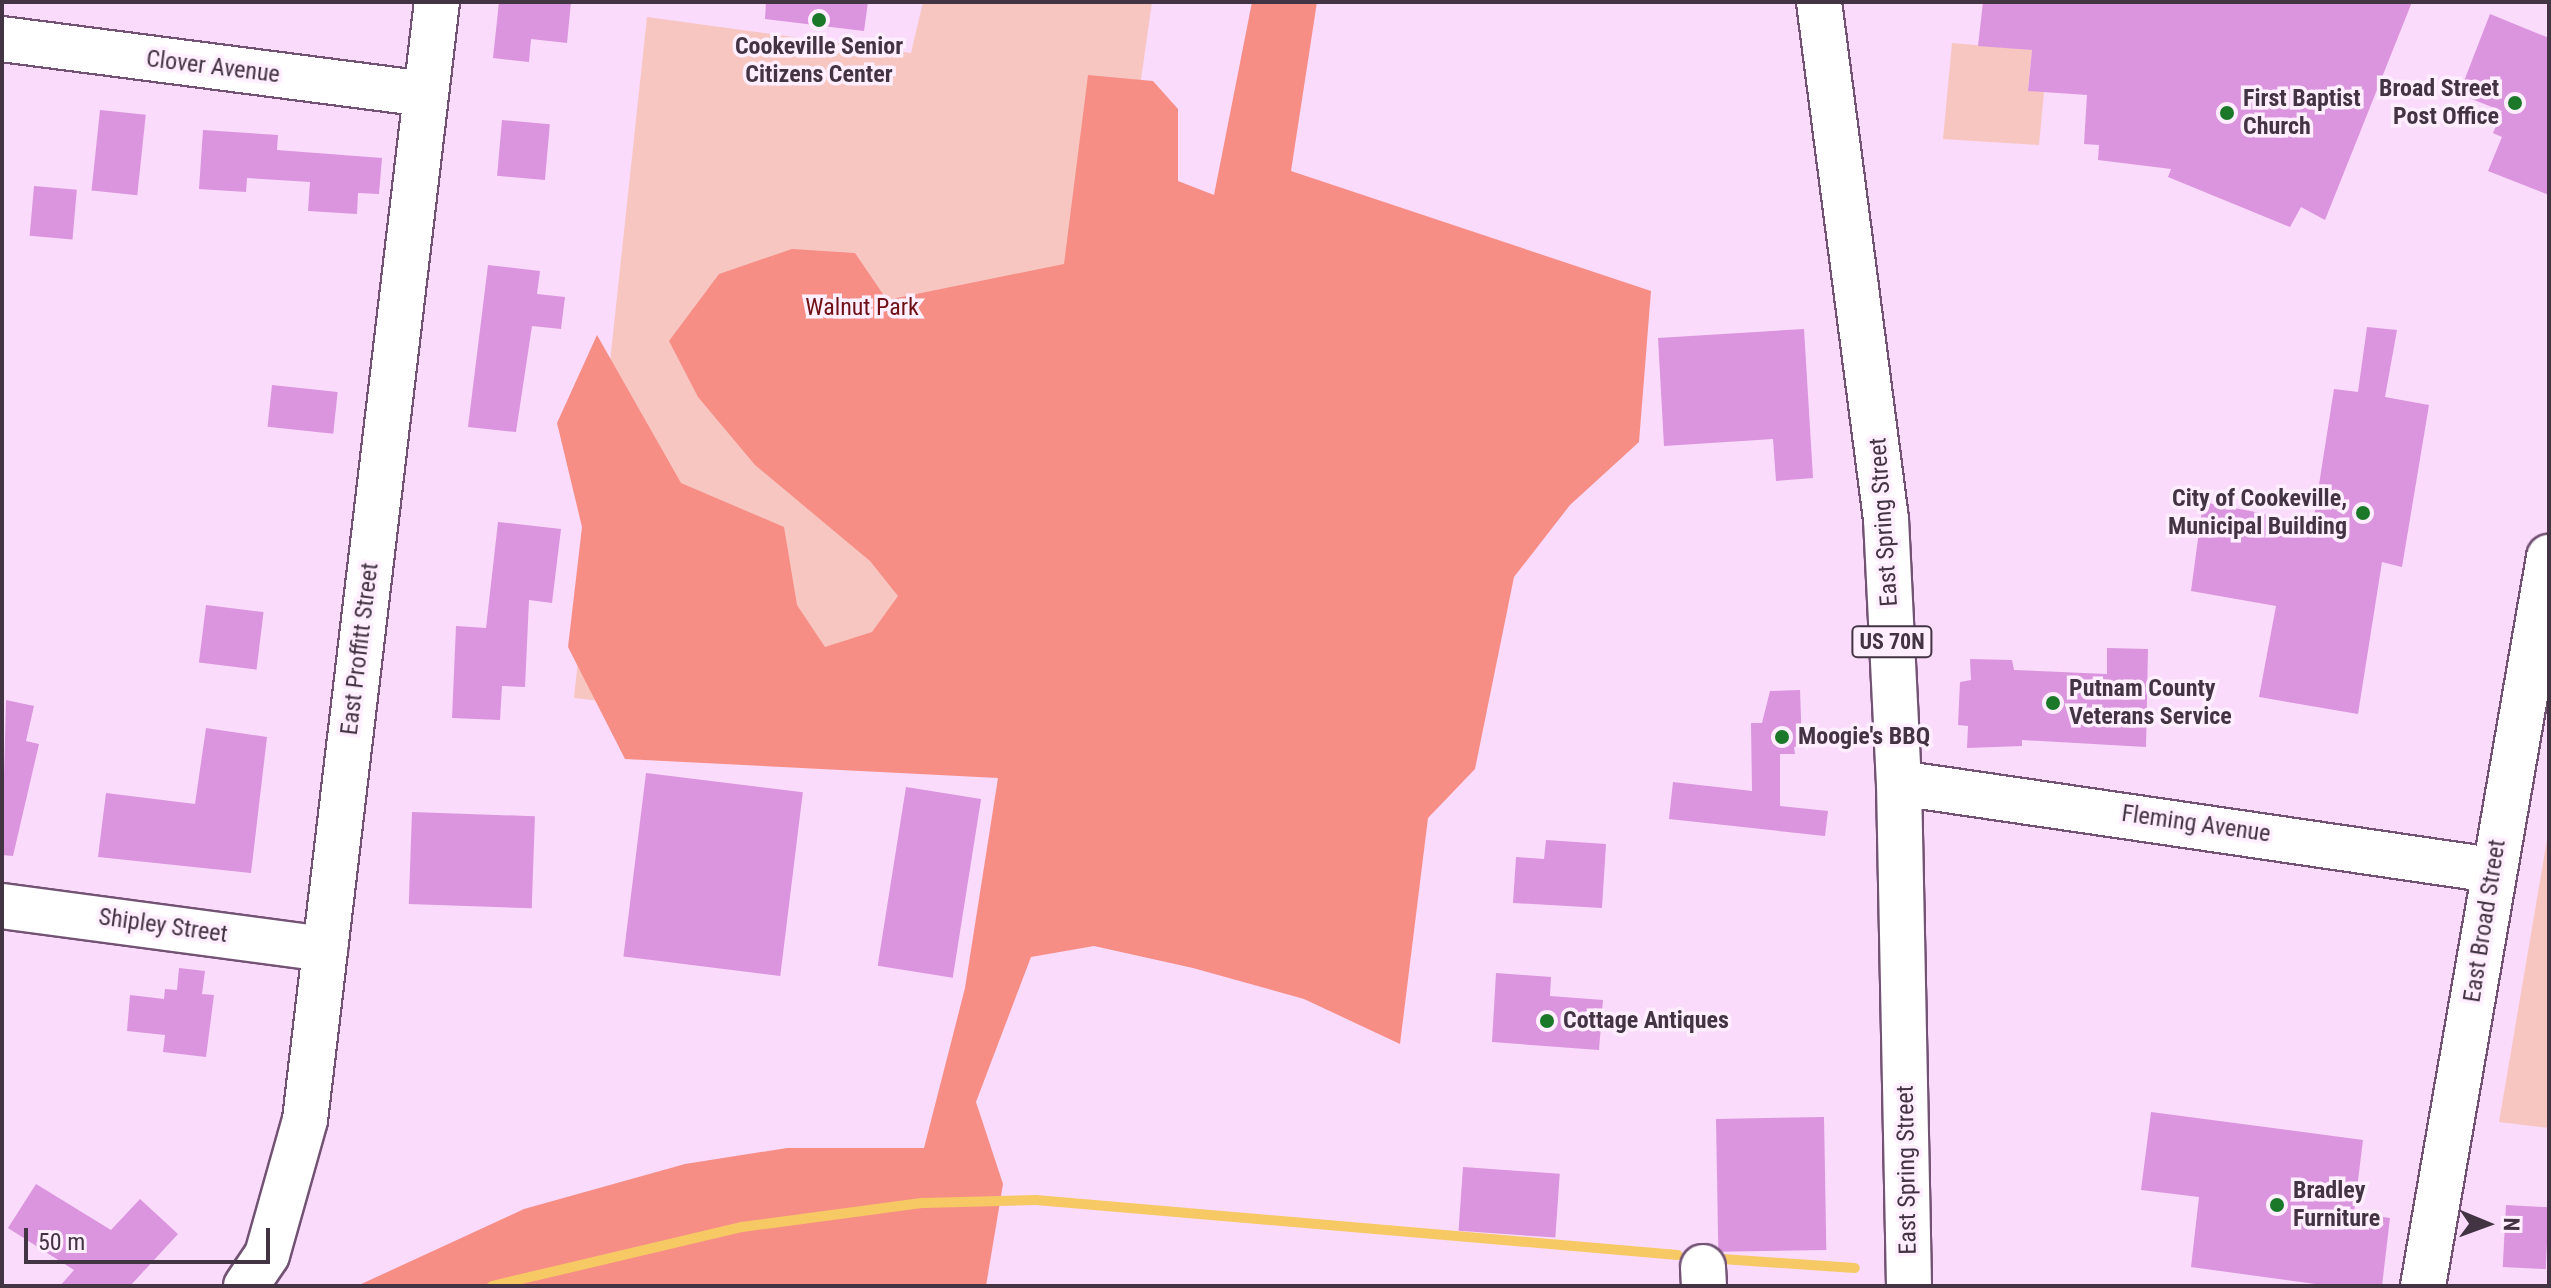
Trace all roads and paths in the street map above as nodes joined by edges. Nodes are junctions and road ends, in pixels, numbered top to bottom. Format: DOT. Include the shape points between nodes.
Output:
graph roads {
  1 [pos="437,2"];
  2 [pos="1819,2"];
  3 [pos="2,39"];
  4 [pos="425,94"];
  5 [pos="2549,557"];
  6 [pos="1899,783"];
  7 [pos="2492,870"];
  8 [pos="2,906"];
  9 [pos="325,949"];
  10 [pos="246,1286"];
  11 [pos="1909,1286"];
  12 [pos="2423,1286"];
  1 -- 4 [label="street, East Proffitt Street"];
  2 -- 6 [label="street, East Spring Street / US 70N" via="1875,407"];
  3 -- 4 [label="street, Clover Avenue"];
  4 -- 9 [label="street, East Proffitt Street"];
  5 -- 7 [label="street, East Broad Street"];
  6 -- 7 [label="street, Fleming Avenue"];
  6 -- 11 [label="street, East Spring Street / US 70N"];
  7 -- 12 [label="street, East Broad Street"];
  8 -- 9 [label="street, Shipley Street"];
  9 -- 10 [label="street, East Proffitt Street" via="305,1120 267,1255"];
}
